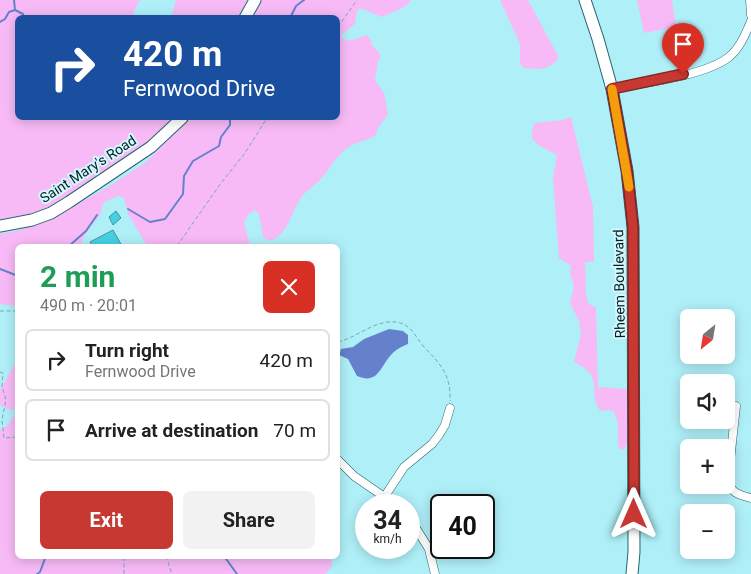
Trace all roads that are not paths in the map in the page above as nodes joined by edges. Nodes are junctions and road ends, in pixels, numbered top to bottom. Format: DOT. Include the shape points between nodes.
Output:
graph roads {
  1 [pos="255,0"];
  2 [pos="585,0"];
  3 [pos="750,0"];
  4 [pos="248,15"];
  5 [pos="751,15"];
  6 [pos="751,21"];
  7 [pos="612,89"];
  8 [pos="180,120"];
  9 [pos="0,226"];
  10 [pos="736,406"];
  11 [pos="450,408"];
  12 [pos="340,462"];
  13 [pos="382,494"];
  14 [pos="386,494"];
  15 [pos="751,498"];
  16 [pos="420,533"];
  17 [pos="435,574"];
  18 [pos="632,574"];
  1 -- 4 [label="street"];
  2 -- 7 [label="street, Rheem Boulevard"];
  3 -- 5 [label="street"];
  6 -- 7 [label="street" via="738,46 718,64 703,71"];
  7 -- 18 [label="street, Rheem Boulevard" via="633,227"];
  8 -- 9 [label="street, Saint Mary's Road" via="151,147 69,202 32,220"];
  10 -- 15 [label="street" via="728,485 738,494"];
  11 -- 14 [label="street" via="439,435 404,467"];
  12 -- 13 [label="street" via="354,476"];
  16 -- 17 [label="street" via="432,557"];
}
